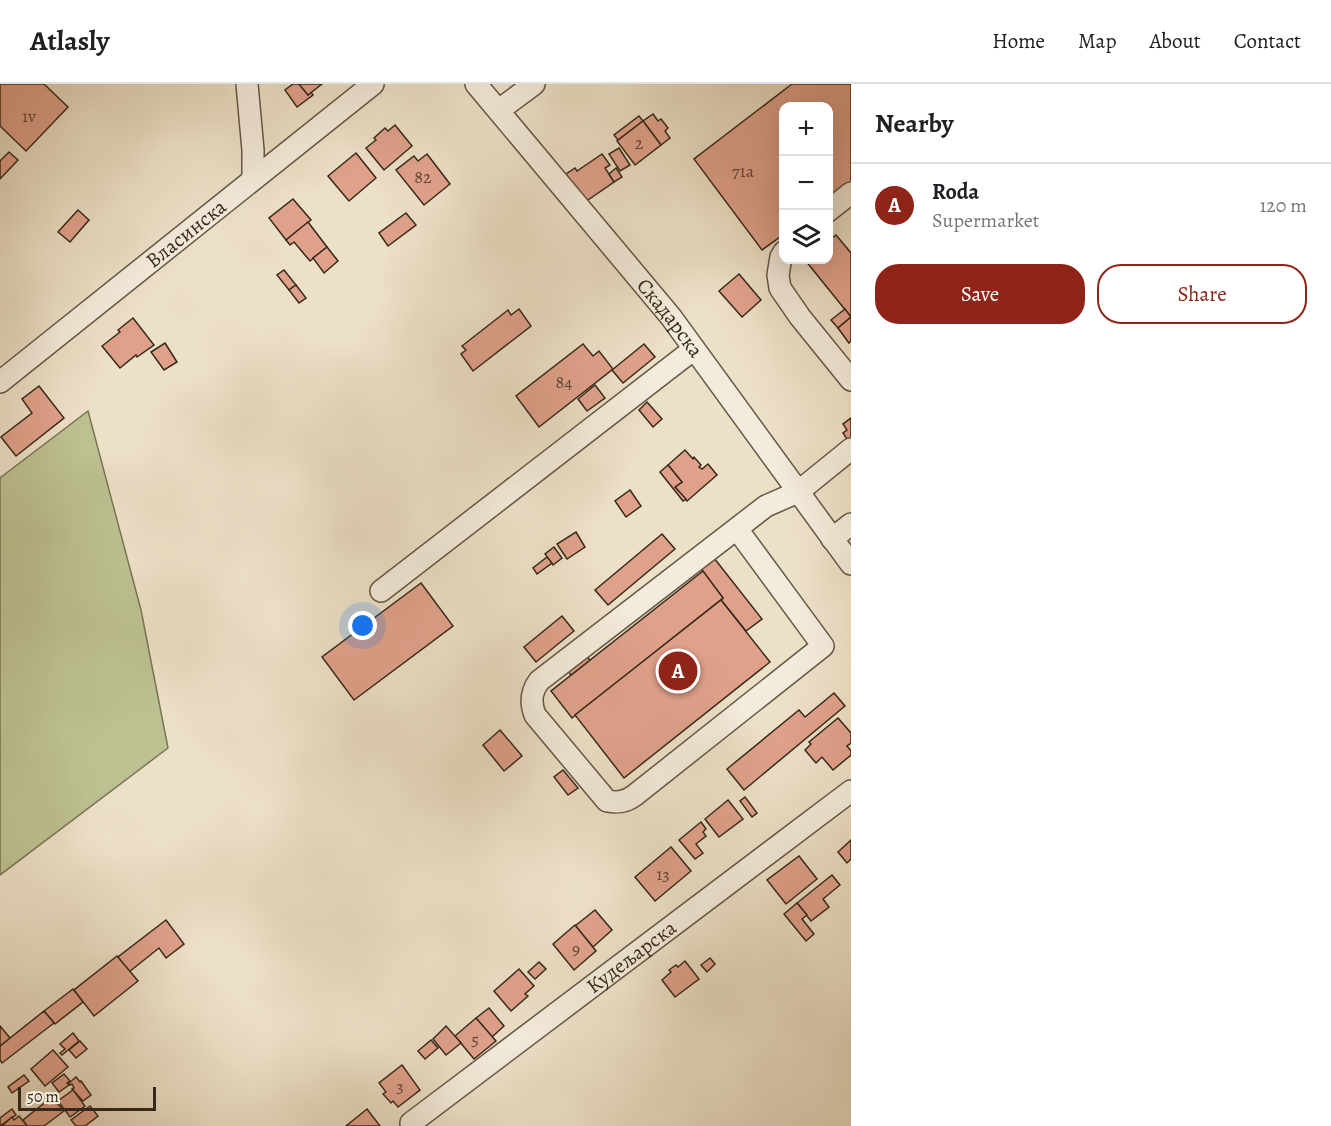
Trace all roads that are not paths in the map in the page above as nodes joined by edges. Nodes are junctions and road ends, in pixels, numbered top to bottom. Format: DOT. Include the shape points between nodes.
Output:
graph roads {
  1 [pos="247,84"];
  2 [pos="373,84"];
  3 [pos="476,84"];
  4 [pos="534,84"];
  5 [pos="499,110"];
  6 [pos="253,179"];
  7 [pos="851,193"];
  8 [pos="829,210"];
  9 [pos="780,264"];
  10 [pos="694,349"];
  11 [pos="851,380"];
  12 [pos="0,382"];
  13 [pos="851,449"];
  14 [pos="798,492"];
  15 [pos="851,524"];
  16 [pos="737,529"];
  17 [pos="832,539"];
  18 [pos="851,564"];
  19 [pos="381,591"];
  20 [pos="851,791"];
  21 [pos="411,1124"];
  1 -- 6 [label="street"];
  2 -- 6 [label="street, Власинска"];
  3 -- 5 [label="street, Скадарска"];
  4 -- 5 [label="street"];
  5 -- 10 [label="street, Скадарска"];
  6 -- 12 [label="street, Власинска"];
  7 -- 8 [label="street"];
  9 -- 11 [label="street" via="780,288"];
  10 -- 14 [label="street, Скадарска"];
  10 -- 19 [label="street"];
  13 -- 14 [label="street"];
  14 -- 16 [label="street" via="766,506"];
  14 -- 17 [label="street, Скадарска"];
  15 -- 17 [label="street"];
  16 -- 16 [label="street" via="534,687 531,701 535,714 607,801 623,802 635,795 823,646"];
  17 -- 18 [label="street, Скадарска"];
  20 -- 21 [label="street, Кудељарска"];
}
